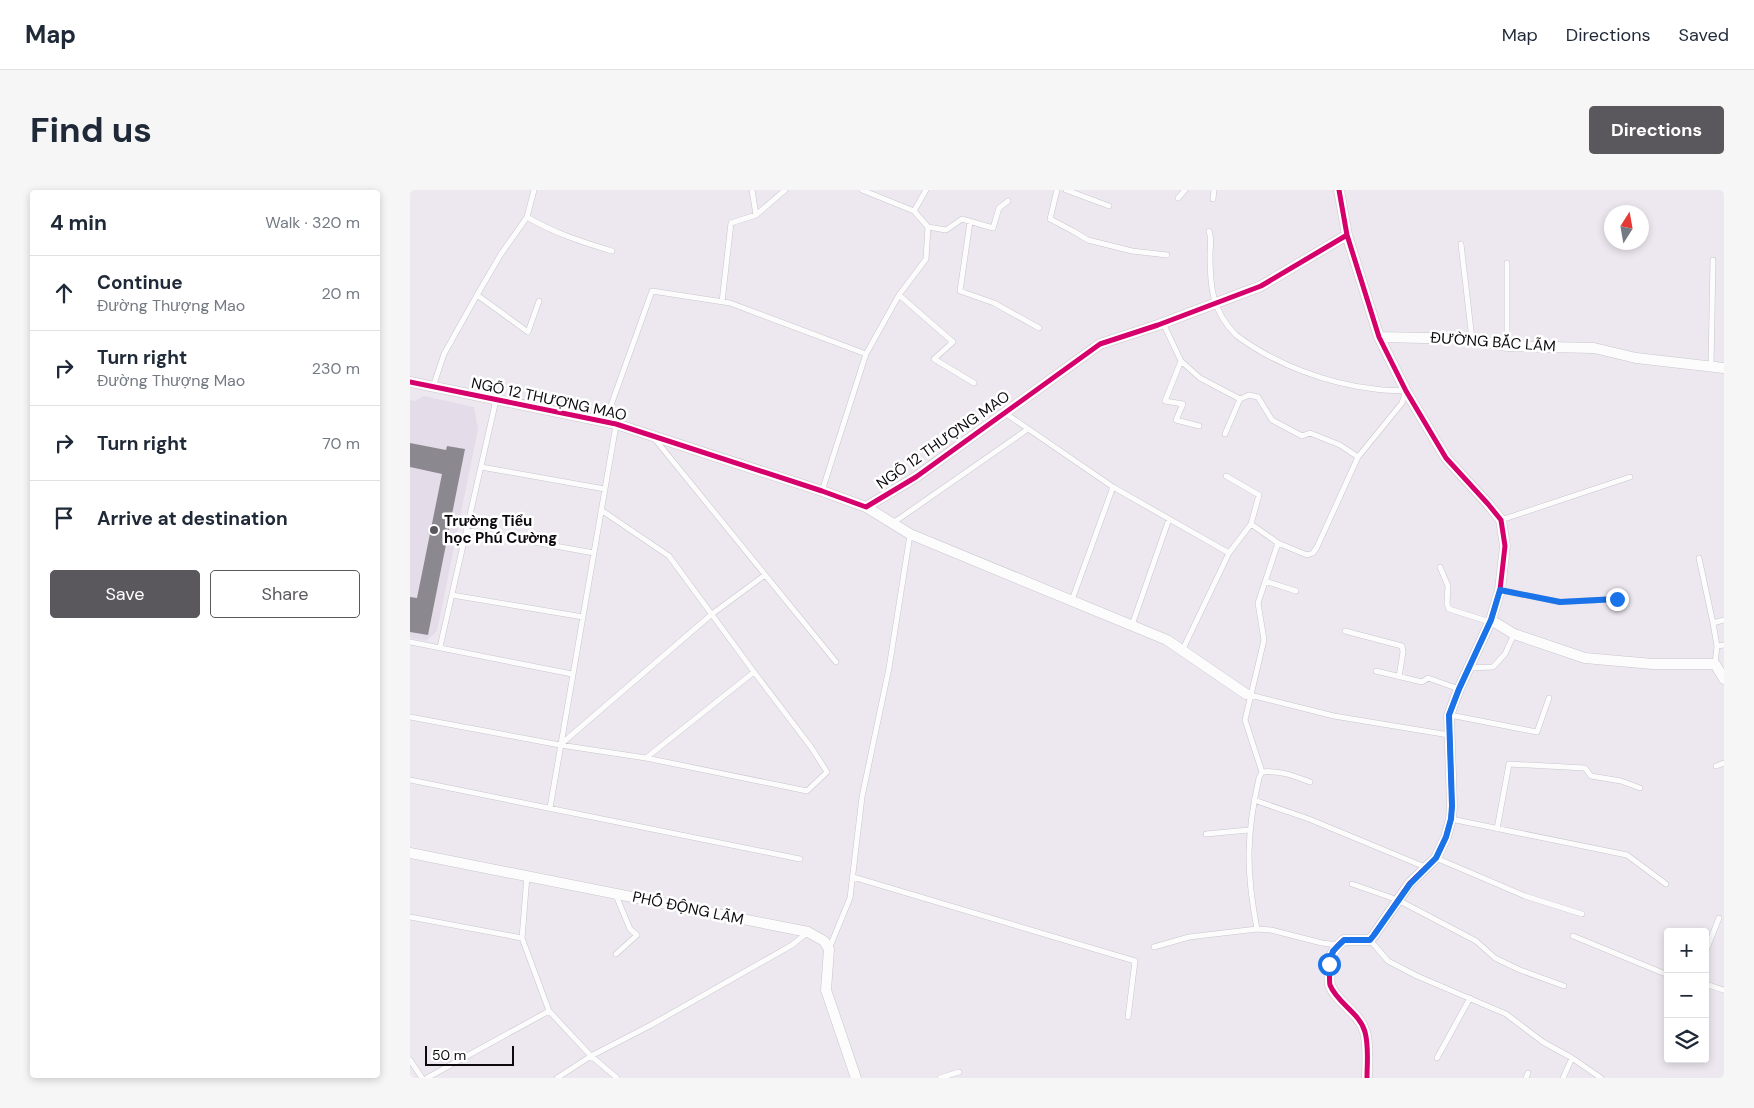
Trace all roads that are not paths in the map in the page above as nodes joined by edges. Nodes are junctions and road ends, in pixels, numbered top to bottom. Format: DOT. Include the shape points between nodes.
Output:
graph roads {
  1 [pos="534,190"];
  2 [pos="752,190"];
  3 [pos="785,190"];
  4 [pos="862,190"];
  5 [pos="926,190"];
  6 [pos="1057,190"];
  7 [pos="1066,190"];
  8 [pos="1185,190"];
  9 [pos="1214,190"];
  10 [pos="1339,190"];
  11 [pos="1178,198"];
  12 [pos="1213,199"];
  13 [pos="1008,201"];
  14 [pos="1109,206"];
  15 [pos="914,210"];
  16 [pos="756,216"];
  17 [pos="526,217"];
  18 [pos="970,222"];
  19 [pos="928,227"];
  20 [pos="1209,231"];
  21 [pos="1347,235"];
  22 [pos="1461,244"];
  23 [pos="612,251"];
  24 [pos="1167,255"];
  25 [pos="1713,260"];
  26 [pos="1507,263"];
  27 [pos="477,295"];
  28 [pos="899,295"];
  29 [pos="539,301"];
  30 [pos="722,302"];
  31 [pos="1214,304"];
  32 [pos="1163,323"];
  33 [pos="1039,328"];
  34 [pos="1379,337"];
  35 [pos="1472,339"];
  36 [pos="1507,346"];
  37 [pos="866,354"];
  38 [pos="1181,361"];
  39 [pos="1711,367"];
  40 [pos="1724,368"];
  41 [pos="410,382"];
  42 [pos="974,383"];
  43 [pos="433,387"];
  44 [pos="1406,391"];
  45 [pos="1240,399"];
  46 [pos="496,400"];
  47 [pos="1005,413"];
  48 [pos="605,422"];
  49 [pos="616,424"];
  50 [pos="1199,426"];
  51 [pos="1028,429"];
  52 [pos="1225,434"];
  53 [pos="652,436"];
  54 [pos="1358,457"];
  55 [pos="481,466"];
  56 [pos="1226,476"];
  57 [pos="1630,476"];
  58 [pos="1113,487"];
  59 [pos="605,489"];
  60 [pos="822,491"];
  61 [pos="866,507"];
  62 [pos="601,510"];
  63 [pos="1169,519"];
  64 [pos="1501,520"];
  65 [pos="893,523"];
  66 [pos="1251,524"];
  67 [pos="466,530"];
  68 [pos="910,534"];
  69 [pos="1278,543"];
  70 [pos="594,553"];
  71 [pos="1229,553"];
  72 [pos="1699,558"];
  73 [pos="1440,567"];
  74 [pos="765,575"];
  75 [pos="1265,581"];
  76 [pos="1500,590"];
  77 [pos="1296,591"];
  78 [pos="452,595"];
  79 [pos="1617,599"];
  80 [pos="1072,600"];
  81 [pos="712,614"];
  82 [pos="583,617"];
  83 [pos="1724,620"];
  84 [pos="1490,621"];
  85 [pos="1713,623"];
  86 [pos="1132,625"];
  87 [pos="1345,631"];
  88 [pos="1514,634"];
  89 [pos="410,642"];
  90 [pos="1724,645"];
  91 [pos="1717,646"];
  92 [pos="440,647"];
  93 [pos="1182,651"];
  94 [pos="836,662"];
  95 [pos="1714,664"];
  96 [pos="1468,668"];
  97 [pos="1376,671"];
  98 [pos="754,672"];
  99 [pos="572,674"];
  100 [pos="1399,677"];
  101 [pos="1724,679"];
  102 [pos="1459,689"];
  103 [pos="1250,695"];
  104 [pos="1549,698"];
  105 [pos="1449,715"];
  106 [pos="410,717"];
  107 [pos="1449,735"];
  108 [pos="560,744"];
  109 [pos="646,758"];
  110 [pos="1724,764"];
  111 [pos="1716,766"];
  112 [pos="1262,772"];
  113 [pos="410,780"];
  114 [pos="1310,782"];
  115 [pos="1640,788"];
  116 [pos="1254,800"];
  117 [pos="550,808"];
  118 [pos="1451,819"];
  119 [pos="1249,830"];
  120 [pos="1497,830"];
  121 [pos="1206,834"];
  122 [pos="410,853"];
  123 [pos="1436,858"];
  124 [pos="800,859"];
  125 [pos="1425,867"];
  126 [pos="527,875"];
  127 [pos="853,877"];
  128 [pos="1352,884"];
  129 [pos="1666,884"];
  130 [pos="615,892"];
  131 [pos="1398,900"];
  132 [pos="1582,914"];
  133 [pos="410,917"];
  134 [pos="1719,918"];
  135 [pos="1257,929"];
  136 [pos="808,932"];
  137 [pos="1573,936"];
  138 [pos="522,938"];
  139 [pos="1370,940"];
  140 [pos="1709,943"];
  141 [pos="1338,945"];
  142 [pos="1154,947"];
  143 [pos="828,949"];
  144 [pos="616,954"];
  145 [pos="1664,973"];
  146 [pos="1709,985"];
  147 [pos="1564,986"];
  148 [pos="1724,990"];
  149 [pos="1470,998"];
  150 [pos="549,1011"];
  151 [pos="1128,1017"];
  152 [pos="590,1056"];
  153 [pos="1437,1058"];
  154 [pos="1572,1058"];
  155 [pos="410,1060"];
  156 [pos="959,1072"];
  157 [pos="422,1078"];
  158 [pos="427,1078"];
  159 [pos="557,1078"];
  160 [pos="617,1078"];
  161 [pos="856,1078"];
  162 [pos="940,1078"];
  163 [pos="1367,1078"];
  164 [pos="1562,1078"];
  165 [pos="1601,1078"];
  1 -- 17 [label="lane"];
  2 -- 16 [label="lane"];
  3 -- 16 [label="lane"];
  4 -- 15 [label="lane"];
  5 -- 15 [label="lane"];
  6 -- 24 [label="lane" via="1050,219 1088,240"];
  7 -- 14 [label="lane"];
  8 -- 11 [label="lane"];
  9 -- 12 [label="lane"];
  10 -- 21 [label="street"];
  13 -- 18 [label="lane" via="999,208 993,228"];
  15 -- 19 [label="lane"];
  16 -- 30 [label="lane" via="732,223"];
  17 -- 23 [label="lane" via="572,239"];
  17 -- 27 [label="lane"];
  18 -- 19 [label="lane" via="962,220 946,230"];
  18 -- 33 [label="lane" via="960,291 994,303"];
  19 -- 28 [label="lane" via="926,259"];
  20 -- 31 [label="lane"];
  21 -- 31 [label="street, NGÕ 12 THƯỢNG MAO" via="1261,286"];
  21 -- 34 [label="street"];
  22 -- 35 [label="lane"];
  25 -- 39 [label="lane"];
  26 -- 36 [label="lane"];
  27 -- 29 [label="lane" via="528,332"];
  27 -- 43 [label="lane" via="444,354"];
  28 -- 37 [label="lane"];
  28 -- 42 [label="lane" via="952,342 934,359"];
  30 -- 37 [label="lane"];
  30 -- 48 [label="lane" via="652,291"];
  31 -- 32 [label="street, NGÕ 12 THƯỢNG MAO"];
  31 -- 44 [label="lane" via="1236,336 1291,367 1376,390"];
  32 -- 38 [label="lane"];
  32 -- 47 [label="street, NGÕ 12 THƯỢNG MAO" via="1100,344"];
  34 -- 35 [label="street, ĐƯỜNG BẮC LÃM"];
  34 -- 44 [label="street"];
  35 -- 36 [label="street, ĐƯỜNG BẮC LÃM"];
  36 -- 39 [label="street, ĐƯỜNG BẮC LÃM" via="1594,348 1636,358"];
  37 -- 60 [label="lane"];
  38 -- 45 [label="lane" via="1200,378"];
  38 -- 50 [label="lane" via="1165,401 1183,404 1176,420"];
  39 -- 40 [label="street, ĐƯỜNG BẮC LÃM"];
  41 -- 43 [label="street, NGÕ 12 THƯỢNG MAO"];
  43 -- 46 [label="street, NGÕ 12 THƯỢNG MAO"];
  44 -- 54 [label="lane" via="1402,403"];
  44 -- 64 [label="street" via="1446,458"];
  45 -- 52 [label="lane"];
  45 -- 54 [label="lane" via="1258,398 1272,420 1302,436 1310,433 1340,445"];
  46 -- 48 [label="street, NGÕ 12 THƯỢNG MAO"];
  46 -- 55 [label="lane"];
  47 -- 51 [label="lane"];
  47 -- 61 [label="street, NGÕ 12 THƯỢNG MAO" via="916,477"];
  48 -- 49 [label="street, NGÕ 12 THƯỢNG MAO"];
  49 -- 53 [label="street, NGÕ 12 THƯỢNG MAO"];
  49 -- 59 [label="lane"];
  51 -- 58 [label="lane"];
  51 -- 65 [label="lane"];
  53 -- 60 [label="street, NGÕ 12 THƯỢNG MAO"];
  53 -- 74 [label="lane"];
  54 -- 69 [label="lane" via="1313,554 1307,555"];
  55 -- 59 [label="lane"];
  55 -- 67 [label="lane"];
  56 -- 66 [label="lane" via="1259,495"];
  57 -- 64 [label="lane"];
  58 -- 63 [label="lane"];
  58 -- 80 [label="lane"];
  59 -- 62 [label="lane"];
  60 -- 61 [label="street, NGÕ 12 THƯỢNG MAO"];
  61 -- 65 [label="street"];
  62 -- 70 [label="lane"];
  62 -- 81 [label="lane" via="669,556"];
  63 -- 71 [label="lane"];
  63 -- 86 [label="lane"];
  64 -- 76 [label="street" via="1505,546"];
  65 -- 68 [label="street"];
  66 -- 69 [label="lane"];
  66 -- 71 [label="lane"];
  67 -- 70 [label="lane"];
  67 -- 78 [label="lane"];
  68 -- 80 [label="street"];
  68 -- 127 [label="lane" via="889,668 862,797"];
  69 -- 75 [label="lane"];
  70 -- 82 [label="lane"];
  71 -- 93 [label="lane"];
  72 -- 85 [label="lane"];
  73 -- 84 [label="lane" via="1448,586 1449,609"];
  74 -- 81 [label="lane"];
  74 -- 94 [label="lane"];
  75 -- 77 [label="lane"];
  75 -- 103 [label="lane" via="1258,608 1264,640"];
  76 -- 79 [label="lane" via="1560,602"];
  76 -- 84 [label="street"];
  78 -- 82 [label="lane"];
  78 -- 92 [label="lane"];
  80 -- 86 [label="street"];
  81 -- 98 [label="lane"];
  81 -- 108 [label="lane"];
  82 -- 99 [label="lane"];
  83 -- 85 [label="lane"];
  84 -- 88 [label="street"];
  84 -- 96 [label="street"];
  85 -- 91 [label="lane"];
  86 -- 93 [label="street" via="1167,640"];
  87 -- 100 [label="lane" via="1402,646"];
  88 -- 95 [label="street" via="1585,658 1653,664"];
  88 -- 96 [label="lane" via="1505,654 1493,667"];
  89 -- 92 [label="lane"];
  90 -- 91 [label="lane"];
  91 -- 95 [label="lane"];
  92 -- 99 [label="lane"];
  93 -- 103 [label="street"];
  95 -- 101 [label="street"];
  96 -- 102 [label="street"];
  97 -- 100 [label="lane"];
  98 -- 109 [label="lane"];
  98 -- 109 [label="lane" via="827,772 807,790"];
  99 -- 108 [label="lane"];
  100 -- 102 [label="lane" via="1422,682 1428,678"];
  102 -- 105 [label="street"];
  103 -- 107 [label="lane" via="1334,716"];
  103 -- 112 [label="lane" via="1246,724"];
  104 -- 105 [label="lane" via="1537,732"];
  105 -- 107 [label="street"];
  106 -- 108 [label="lane"];
  107 -- 118 [label="street"];
  108 -- 109 [label="lane"];
  108 -- 117 [label="lane"];
  110 -- 111 [label="lane"];
  112 -- 114 [label="lane" via="1280,772"];
  112 -- 116 [label="lane"];
  113 -- 117 [label="lane"];
  115 -- 120 [label="lane" via="1591,776 1586,768 1509,764"];
  116 -- 119 [label="lane"];
  116 -- 125 [label="lane" via="1309,818"];
  117 -- 124 [label="lane"];
  118 -- 120 [label="lane"];
  118 -- 123 [label="street"];
  119 -- 121 [label="lane"];
  119 -- 135 [label="lane" via="1250,895"];
  120 -- 129 [label="lane" via="1623,854"];
  122 -- 126 [label="street, PHỐ ĐỘNG LÃM"];
  123 -- 125 [label="street"];
  123 -- 132 [label="lane" via="1525,896"];
  125 -- 131 [label="street"];
  126 -- 130 [label="street, PHỐ ĐỘNG LÃM"];
  126 -- 138 [label="lane"];
  127 -- 143 [label="lane" via="850,898"];
  127 -- 151 [label="lane" via="1135,961"];
  128 -- 131 [label="lane"];
  130 -- 136 [label="street, PHỐ ĐỘNG LÃM"];
  130 -- 144 [label="lane" via="630,929 637,935"];
  131 -- 139 [label="street"];
  131 -- 147 [label="lane" via="1476,941 1496,958"];
  133 -- 138 [label="lane"];
  134 -- 140 [label="lane"];
  135 -- 141 [label="lane"];
  135 -- 142 [label="lane" via="1190,937"];
  136 -- 143 [label="street, PHỐ ĐỘNG LÃM" via="824,941"];
  136 -- 152 [label="lane" via="792,945"];
  137 -- 145 [label="lane"];
  138 -- 150 [label="lane"];
  139 -- 141 [label="street" via="1344,940"];
  139 -- 149 [label="lane" via="1388,961"];
  141 -- 163 [label="street" via="1329,964 1330,984 1364,1030"];
  143 -- 161 [label="street" via="826,990"];
  146 -- 148 [label="lane"];
  149 -- 153 [label="lane"];
  149 -- 154 [label="lane" via="1506,1014 1543,1042"];
  150 -- 152 [label="lane"];
  150 -- 158 [label="lane"];
  152 -- 159 [label="lane"];
  152 -- 160 [label="lane"];
  154 -- 164 [label="lane"];
  154 -- 165 [label="lane"];
  155 -- 157 [label="lane"];
  156 -- 162 [label="lane"];
}
